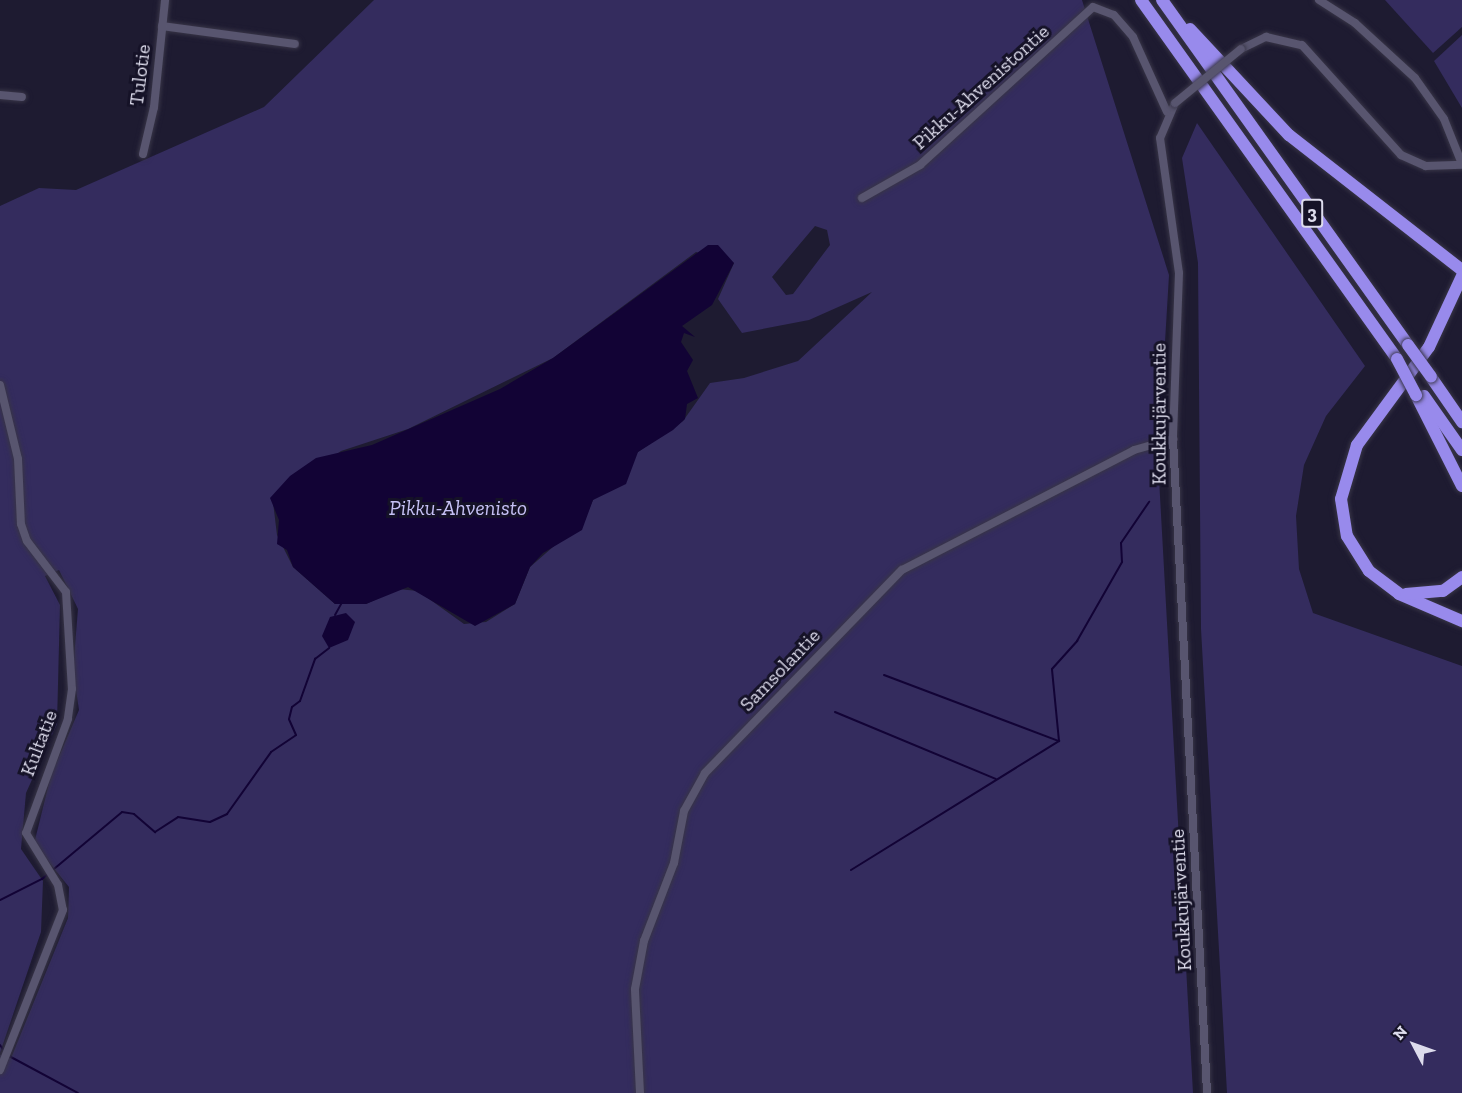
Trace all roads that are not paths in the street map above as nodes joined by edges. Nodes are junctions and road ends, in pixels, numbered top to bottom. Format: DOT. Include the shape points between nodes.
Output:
graph roads {
  1 [pos="165,0"];
  2 [pos="1141,0"];
  3 [pos="1163,0"];
  4 [pos="1319,0"];
  5 [pos="162,26"];
  6 [pos="295,44"];
  7 [pos="0,94"];
  8 [pos="22,97"];
  9 [pos="1167,112"];
  10 [pos="143,153"];
  11 [pos="1462,165"];
  12 [pos="862,198"];
  13 [pos="1462,270"];
  14 [pos="1462,276"];
  15 [pos="0,385"];
  16 [pos="1418,393"];
  17 [pos="1462,422"];
  18 [pos="1173,439"];
  19 [pos="1462,450"];
  20 [pos="1462,486"];
  21 [pos="1462,577"];
  22 [pos="1399,594"];
  23 [pos="1462,621"];
  24 [pos="0,1070"];
  25 [pos="640,1093"];
  26 [pos="1207,1093"];
  1 -- 5 [label="street, Tulotie"];
  2 -- 16 [label="highway, 3, bridge"];
  3 -- 13 [label="highway" via="1289,135"];
  3 -- 17 [label="highway, 3, bridge"];
  4 -- 11 [label="street" via="1354,23 1415,78 1444,120"];
  5 -- 6 [label="street"];
  5 -- 10 [label="street, Tulotie"];
  7 -- 8 [label="street"];
  9 -- 11 [label="street, Koukkujärventie, bridge" via="1241,49 1266,37 1302,45 1401,155 1426,166"];
  9 -- 12 [label="street, Pikku-Ahvenistontie" via="1133,38 1114,15 1093,8 920,165"];
  9 -- 18 [label="street, Koukkujärventie" via="1160,138 1179,273"];
  14 -- 22 [label="highway" via="1442,325 1367,428 1344,478 1341,509 1351,546 1369,571"];
  15 -- 24 [label="street, Kultatie" via="18,459 21,524 68,603 72,704 26,833 50,873 63,910"];
  16 -- 19 [label="highway, 3"];
  16 -- 20 [label="highway"];
  18 -- 25 [label="street, Samsolantie" via="1134,450 902,570 705,772 684,811 674,863 644,941 635,989"];
  18 -- 26 [label="street, Koukkujärventie"];
  21 -- 22 [label="highway" via="1433,594"];
  22 -- 23 [label="highway"];
}
